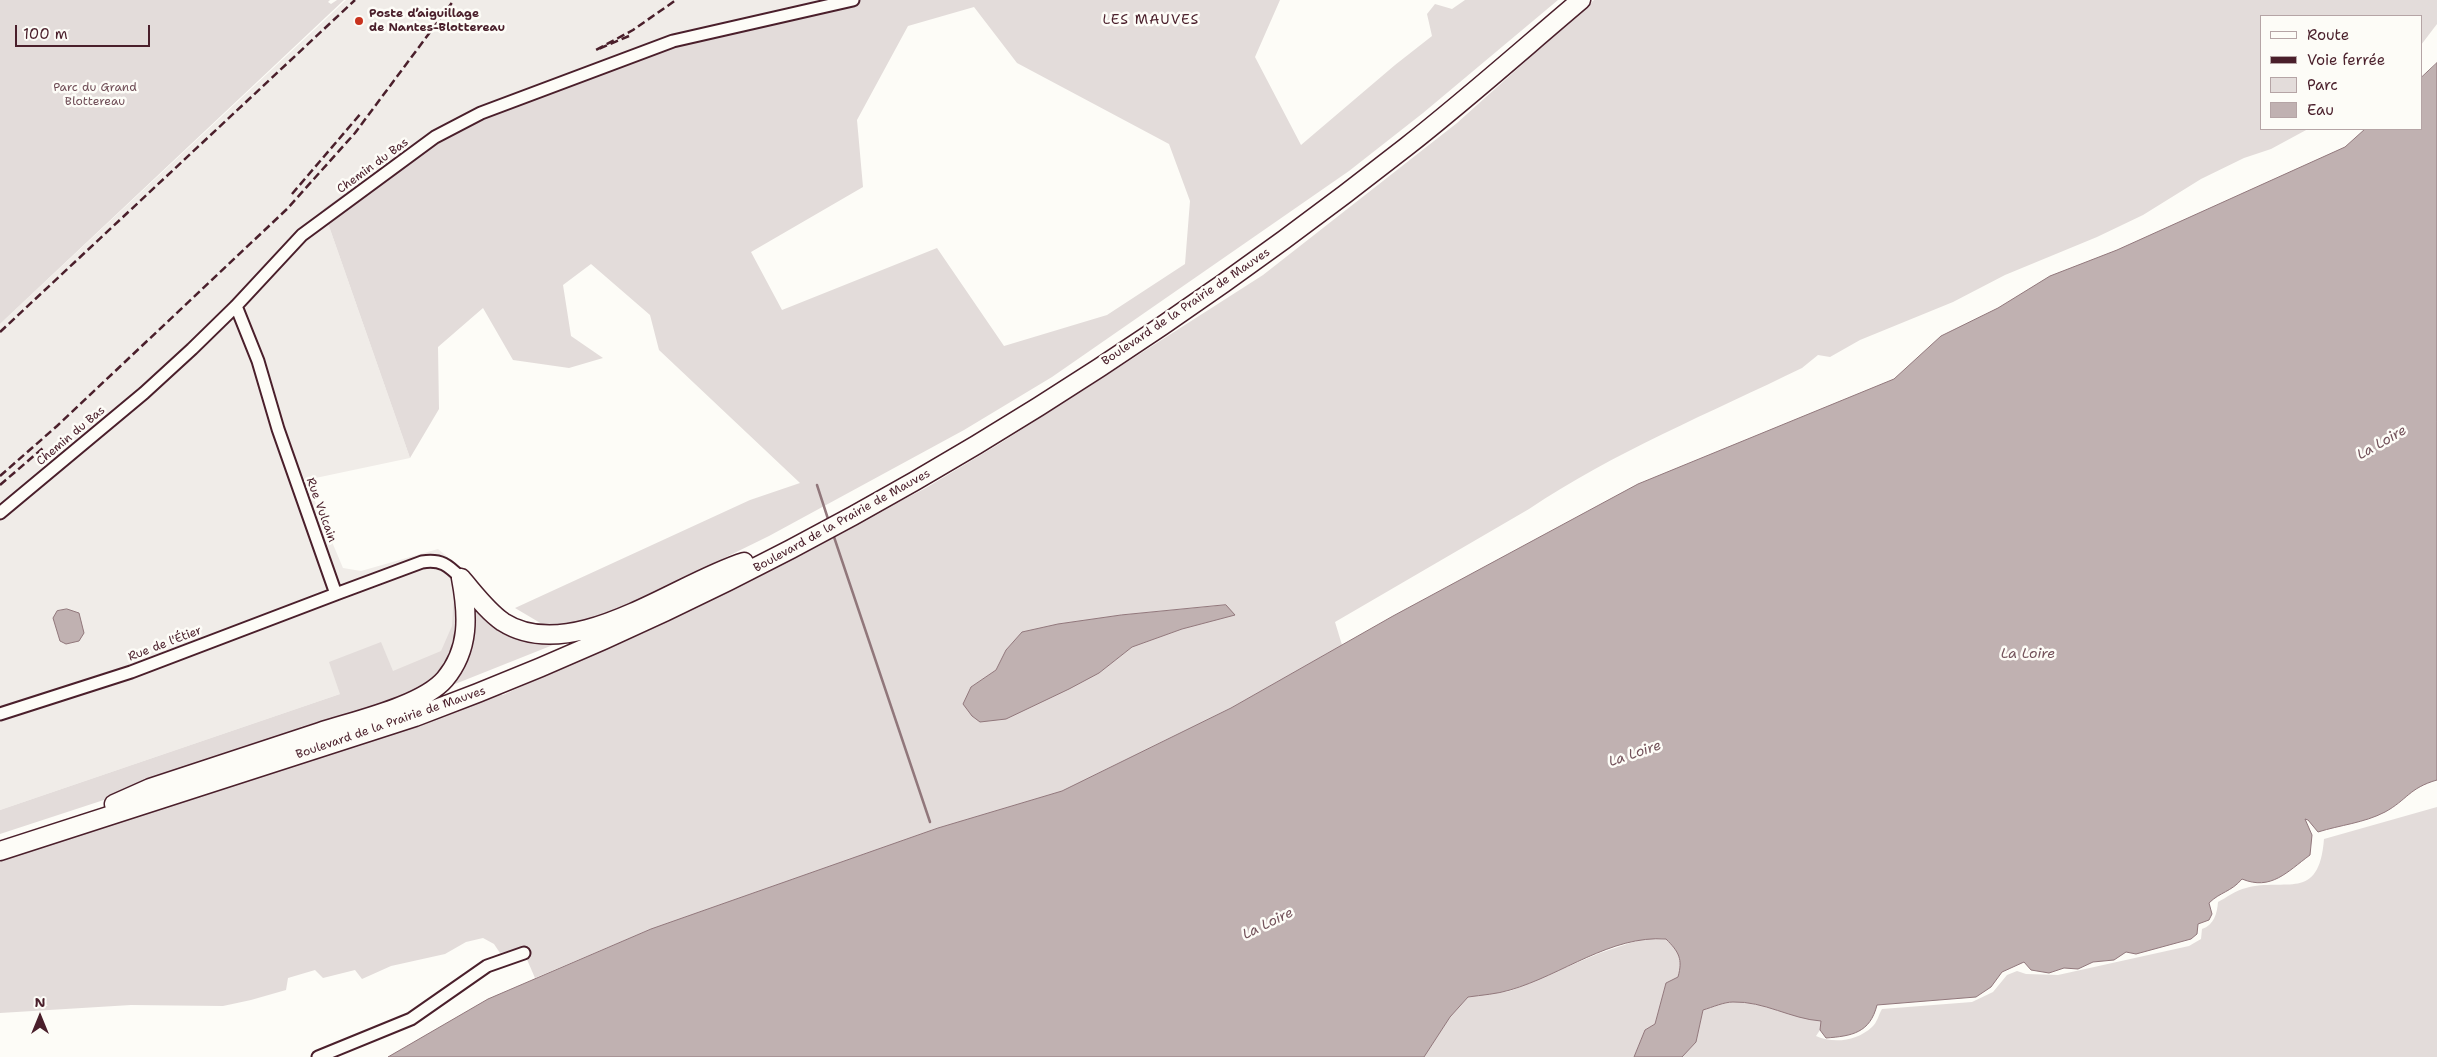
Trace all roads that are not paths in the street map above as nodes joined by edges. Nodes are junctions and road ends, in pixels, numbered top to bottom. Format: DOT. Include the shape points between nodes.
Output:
graph roads {
  1 [pos="853,0"];
  2 [pos="1565,0"];
  3 [pos="1581,0"];
  4 [pos="236,306"];
  5 [pos="0,513"];
  6 [pos="744,562"];
  7 [pos="461,578"];
  8 [pos="336,594"];
  9 [pos="0,714"];
  10 [pos="111,805"];
  11 [pos="0,841"];
  12 [pos="0,851"];
  13 [pos="524,953"];
  14 [pos="318,1057"];
  1 -- 4 [label="street, Chemin du Bas" via="673,42 458,124 435,137 302,235"];
  2 -- 6 [label="main road, Boulevard de la Prairie de Mauves" via="1403,136 1312,207 1195,291 1058,382 928,462 827,520"];
  3 -- 12 [label="main road, Boulevard de la Prairie de Mauves" via="1408,145 1314,218 1215,288 1011,423 832,528 666,612 470,696 406,720"];
  4 -- 5 [label="street, Chemin du Bas" via="144,393"];
  4 -- 8 [label="street, Rue Vulcain" via="258,361 278,429"];
  6 -- 7 [label="main road" via="608,622 579,632 551,636 527,632 503,622"];
  6 -- 10 [label="main road, Boulevard de la Prairie de Mauves" via="598,633 428,702"];
  7 -- 8 [label="street" via="448,564 436,560 422,562"];
  7 -- 10 [label="main road" via="467,620 463,645 443,681 424,696 150,788"];
  8 -- 9 [label="street, Rue de l'Étier" via="131,672"];
  10 -- 11 [label="main road, Boulevard de la Prairie de Mauves"];
  13 -- 14 [label="street" via="487,966 411,1019"];
}
